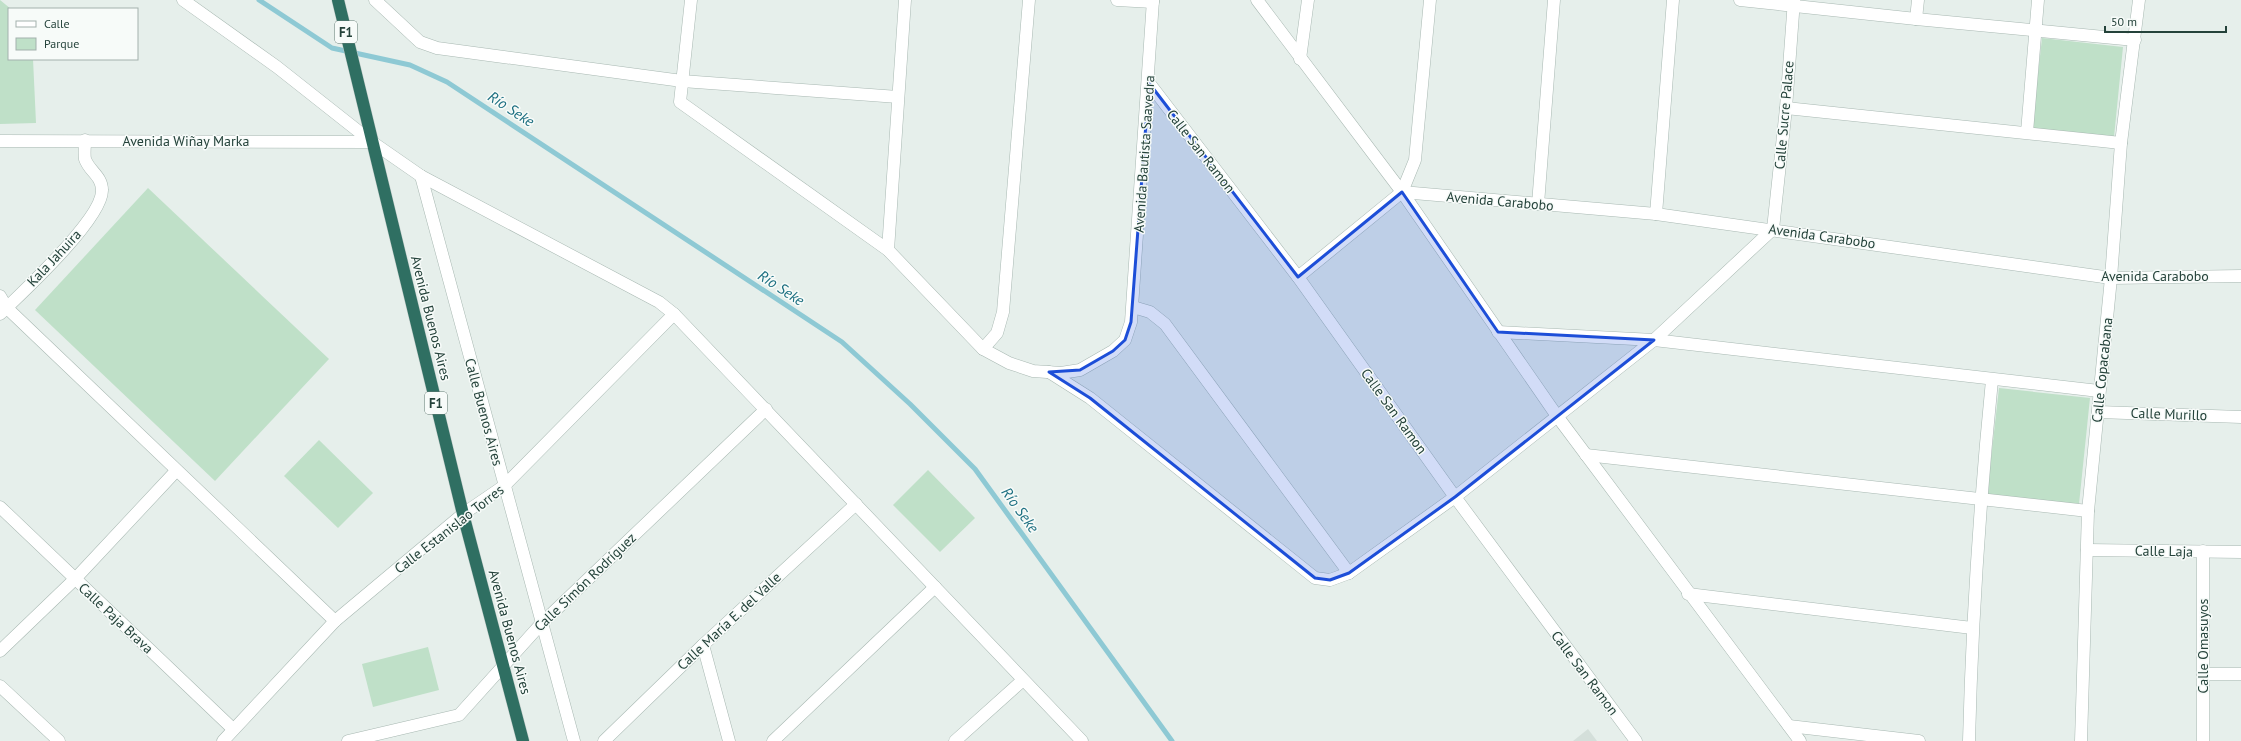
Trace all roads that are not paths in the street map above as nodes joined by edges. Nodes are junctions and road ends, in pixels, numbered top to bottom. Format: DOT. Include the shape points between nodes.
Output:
graph roads {
  1 [pos="183,0"];
  2 [pos="338,0"];
  3 [pos="691,0"];
  4 [pos="904,0"];
  5 [pos="1029,0"];
  6 [pos="1117,0"];
  7 [pos="1257,0"];
  8 [pos="1308,0"];
  9 [pos="1430,0"];
  10 [pos="1554,0"];
  11 [pos="1673,0"];
  12 [pos="1740,0"];
  13 [pos="1918,0"];
  14 [pos="2038,0"];
  15 [pos="2139,0"];
  16 [pos="378,1"];
  17 [pos="1153,1"];
  18 [pos="1793,3"];
  19 [pos="1916,19"];
  20 [pos="2036,31"];
  21 [pos="2135,40"];
  22 [pos="1300,59"];
  23 [pos="682,81"];
  24 [pos="1149,83"];
  25 [pos="898,97"];
  26 [pos="1786,108"];
  27 [pos="2027,132"];
  28 [pos="85,140"];
  29 [pos="0,141"];
  30 [pos="372,142"];
  31 [pos="2121,143"];
  32 [pos="421,176"];
  33 [pos="1402,192"];
  34 [pos="1538,204"];
  35 [pos="1656,214"];
  36 [pos="1773,229"];
  37 [pos="888,250"];
  38 [pos="2241,276"];
  39 [pos="1298,277"];
  40 [pos="2110,278"];
  41 [pos="0,296"];
  42 [pos="1133,307"];
  43 [pos="3,311"];
  44 [pos="674,314"];
  45 [pos="1498,332"];
  46 [pos="1654,340"];
  47 [pos="983,349"];
  48 [pos="1049,372"];
  49 [pos="1992,380"];
  50 [pos="2099,391"];
  51 [pos="766,409"];
  52 [pos="2098,412"];
  53 [pos="1557,416"];
  54 [pos="2241,417"];
  55 [pos="1586,455"];
  56 [pos="176,471"];
  57 [pos="504,486"];
  58 [pos="1455,497"];
  59 [pos="1980,500"];
  60 [pos="856,504"];
  61 [pos="0,507"];
  62 [pos="2088,511"];
  63 [pos="463,514"];
  64 [pos="2087,550"];
  65 [pos="2203,551"];
  66 [pos="2241,552"];
  67 [pos="1349,573"];
  68 [pos="74,579"];
  69 [pos="935,587"];
  70 [pos="1688,594"];
  71 [pos="335,621"];
  72 [pos="541,624"];
  73 [pos="1972,628"];
  74 [pos="703,645"];
  75 [pos="0,651"];
  76 [pos="504,663"];
  77 [pos="2203,674"];
  78 [pos="2241,674"];
  79 [pos="1023,680"];
  80 [pos="0,686"];
  81 [pos="1789,726"];
  82 [pos="233,729"];
  83 [pos="59,741"];
  84 [pos="223,741"];
  85 [pos="348,741"];
  86 [pos="523,741"];
  87 [pos="574,741"];
  88 [pos="604,741"];
  89 [pos="729,741"];
  90 [pos="773,741"];
  91 [pos="955,741"];
  92 [pos="1082,741"];
  93 [pos="1636,741"];
  94 [pos="1800,741"];
  95 [pos="1919,741"];
  96 [pos="1969,741"];
  97 [pos="2081,741"];
  98 [pos="2203,741"];
  1 -- 30 [label="street" via="277,66"];
  2 -- 30 [label="highway, Avenida Buenos Aires / F1"];
  3 -- 23 [label="street"];
  4 -- 25 [label="street"];
  5 -- 47 [label="street" via="1003,312 997,334"];
  6 -- 17 [label="street"];
  7 -- 22 [label="street"];
  8 -- 22 [label="street"];
  9 -- 33 [label="street" via="1415,160"];
  10 -- 34 [label="street"];
  11 -- 35 [label="street"];
  12 -- 18 [label="street"];
  13 -- 19 [label="street"];
  14 -- 20 [label="street"];
  15 -- 21 [label="street, Calle Copacabana"];
  16 -- 23 [label="street" via="420,42 437,48"];
  17 -- 24 [label="street, Avenida Bautista Saavedra"];
  18 -- 19 [label="street"];
  18 -- 26 [label="street, Calle Sucre Palace"];
  19 -- 20 [label="street"];
  20 -- 21 [label="street"];
  20 -- 27 [label="street"];
  21 -- 31 [label="street, Calle Copacabana"];
  22 -- 33 [label="street"];
  23 -- 25 [label="street"];
  23 -- 37 [label="street, Avenida Bautista Saavedra" via="680,102"];
  24 -- 39 [label="street, Calle San Ramon"];
  24 -- 42 [label="street, Avenida Bautista Saavedra"];
  25 -- 37 [label="street"];
  26 -- 27 [label="street"];
  26 -- 36 [label="street, Calle Sucre Palace"];
  27 -- 31 [label="street"];
  28 -- 29 [label="street, Avenida Wiñay Marka"];
  28 -- 30 [label="street, Avenida Wiñay Marka"];
  28 -- 43 [label="street, Kala Jahuira" via="85,159 99,178 102,191 99,202 73,242"];
  30 -- 32 [label="street"];
  30 -- 63 [label="highway, Avenida Buenos Aires / F1"];
  31 -- 40 [label="street, Calle Copacabana"];
  32 -- 44 [label="street" via="659,302"];
  32 -- 57 [label="street, Calle Buenos Aires"];
  33 -- 34 [label="street, Avenida Carabobo"];
  33 -- 39 [label="street"];
  33 -- 45 [label="street"];
  34 -- 35 [label="street, Avenida Carabobo"];
  35 -- 36 [label="street, Avenida Carabobo"];
  36 -- 40 [label="street, Avenida Carabobo"];
  36 -- 46 [label="street"];
  37 -- 47 [label="street, Avenida Bautista Saavedra"];
  38 -- 40 [label="street, Avenida Carabobo"];
  39 -- 58 [label="street, Calle San Ramon"];
  40 -- 50 [label="street, Calle Copacabana"];
  41 -- 43 [label="street"];
  42 -- 48 [label="street, Avenida Bautista Saavedra" via="1125,340 1113,351 1080,370"];
  42 -- 67 [label="street" via="1150,312 1165,324"];
  43 -- 56 [label="street"];
  44 -- 51 [label="street"];
  44 -- 57 [label="street, Calle Estanislao Torres"];
  45 -- 46 [label="street"];
  45 -- 53 [label="street"];
  46 -- 49 [label="street"];
  46 -- 53 [label="street"];
  47 -- 48 [label="street, Avenida Bautista Saavedra" via="1009,363 1033,371"];
  48 -- 67 [label="street" via="1096,403 1316,578 1330,580"];
  49 -- 50 [label="street"];
  49 -- 59 [label="street"];
  50 -- 52 [label="street, Calle Copacabana"];
  51 -- 60 [label="street"];
  51 -- 72 [label="street, Calle Simón Rodríguez"];
  52 -- 54 [label="street, Calle Murillo"];
  52 -- 62 [label="street, Calle Copacabana"];
  53 -- 55 [label="street"];
  53 -- 58 [label="street"];
  55 -- 59 [label="street"];
  55 -- 70 [label="street"];
  56 -- 68 [label="street"];
  56 -- 71 [label="street"];
  57 -- 63 [label="street, Calle Estanislao Torres"];
  57 -- 72 [label="street, Calle Buenos Aires"];
  58 -- 67 [label="street"];
  58 -- 93 [label="street, Calle San Ramon"];
  59 -- 62 [label="street"];
  59 -- 73 [label="street"];
  60 -- 69 [label="street"];
  60 -- 74 [label="street, Calle María E. del Valle"];
  61 -- 68 [label="street, Calle Paja Brava"];
  62 -- 64 [label="street, Calle Copacabana"];
  63 -- 71 [label="street, Calle Estanislao Torres"];
  63 -- 76 [label="highway, Avenida Buenos Aires / F1"];
  64 -- 65 [label="street, Calle Laja"];
  64 -- 97 [label="street, Calle Copacabana"];
  65 -- 66 [label="street, Calle Laja"];
  65 -- 77 [label="street, Calle Omasuyos"];
  68 -- 75 [label="street"];
  68 -- 82 [label="street, Calle Paja Brava"];
  69 -- 79 [label="street"];
  69 -- 90 [label="street"];
  70 -- 73 [label="street"];
  70 -- 81 [label="street"];
  71 -- 82 [label="street, Calle Estanislao Torres"];
  72 -- 76 [label="street, Calle Simón Rodríguez"];
  72 -- 87 [label="street, Calle Buenos Aires"];
  73 -- 96 [label="street"];
  74 -- 88 [label="street, Calle María E. del Valle"];
  74 -- 89 [label="street"];
  76 -- 85 [label="street, Calle Simón Rodríguez" via="459,715"];
  76 -- 86 [label="highway, Avenida Buenos Aires / F1"];
  77 -- 78 [label="street"];
  77 -- 98 [label="street, Calle Omasuyos"];
  79 -- 91 [label="street"];
  79 -- 92 [label="street"];
  80 -- 83 [label="street"];
  81 -- 94 [label="street"];
  81 -- 95 [label="street"];
  82 -- 84 [label="street, Calle Estanislao Torres"];
}
